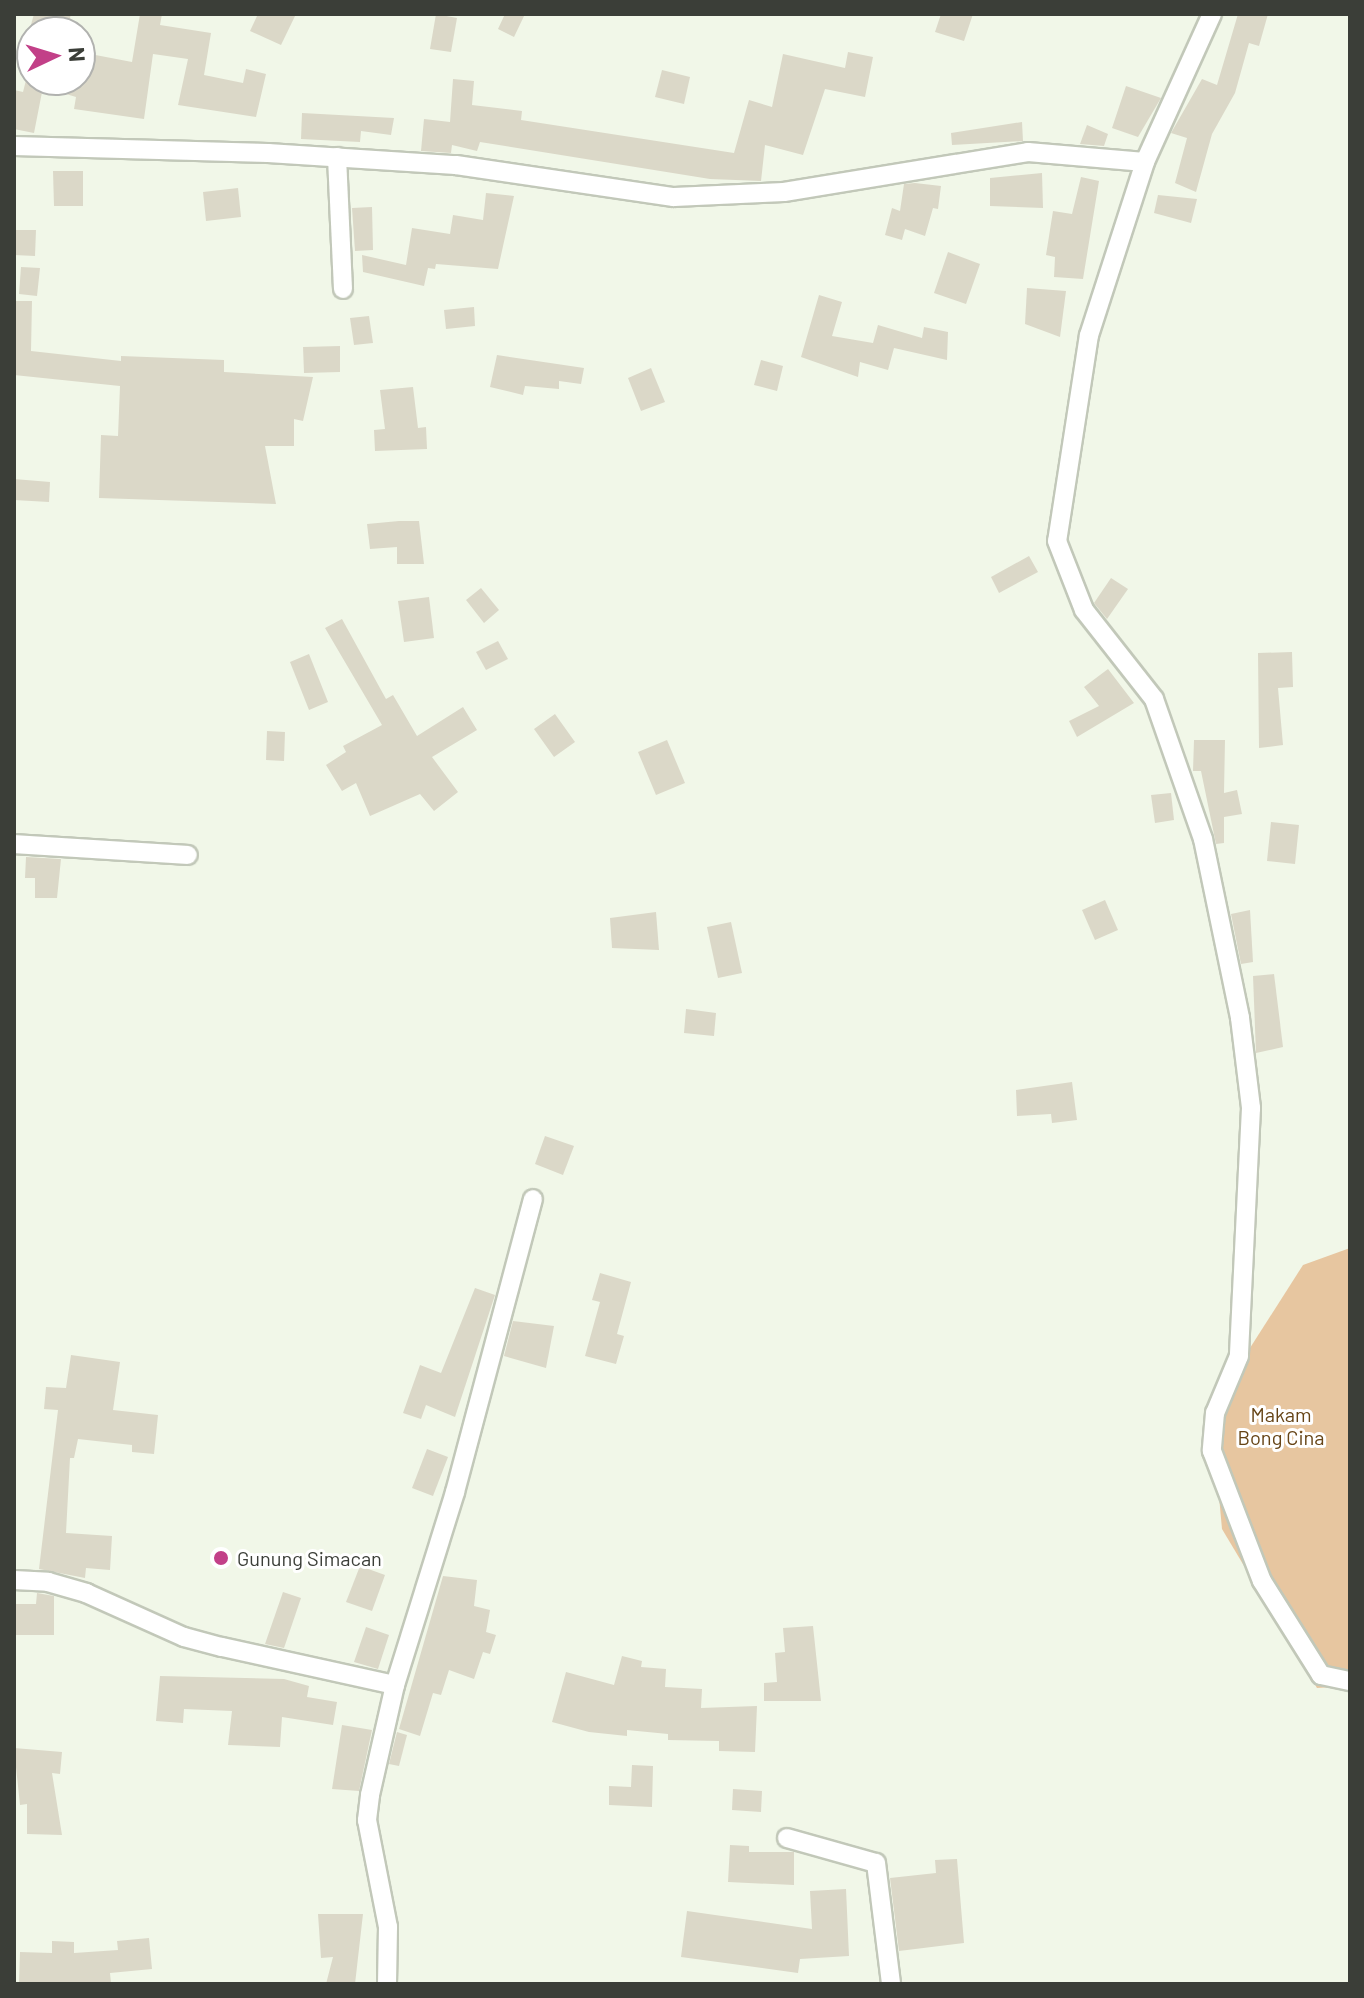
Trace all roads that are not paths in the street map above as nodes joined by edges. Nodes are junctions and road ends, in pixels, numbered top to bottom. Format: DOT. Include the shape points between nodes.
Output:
graph roads {
  1 [pos="1212,14"];
  2 [pos="14,146"];
  3 [pos="337,157"];
  4 [pos="1145,162"];
  5 [pos="343,289"];
  6 [pos="14,844"];
  7 [pos="188,855"];
  8 [pos="533,1199"];
  9 [pos="14,1580"];
  10 [pos="1350,1681"];
  11 [pos="395,1685"];
  12 [pos="787,1838"];
  13 [pos="387,1984"];
  14 [pos="891,1984"];
  1 -- 4 [label="street"];
  2 -- 3 [label="street"];
  3 -- 4 [label="street" via="508,170 674,197 784,192 1028,152"];
  3 -- 5 [label="street"];
  4 -- 10 [label="street" via="1089,335 1057,541 1084,610 1154,699 1203,839 1240,1018 1251,1108 1239,1356 1215,1413 1212,1451 1262,1581 1321,1675"];
  6 -- 7 [label="street"];
  8 -- 11 [label="street" via="459,1478"];
  9 -- 11 [label="street" via="48,1582 86,1593 184,1637"];
  11 -- 13 [label="street" via="367,1820 386,1906"];
  12 -- 14 [label="street" via="876,1863"];
}
